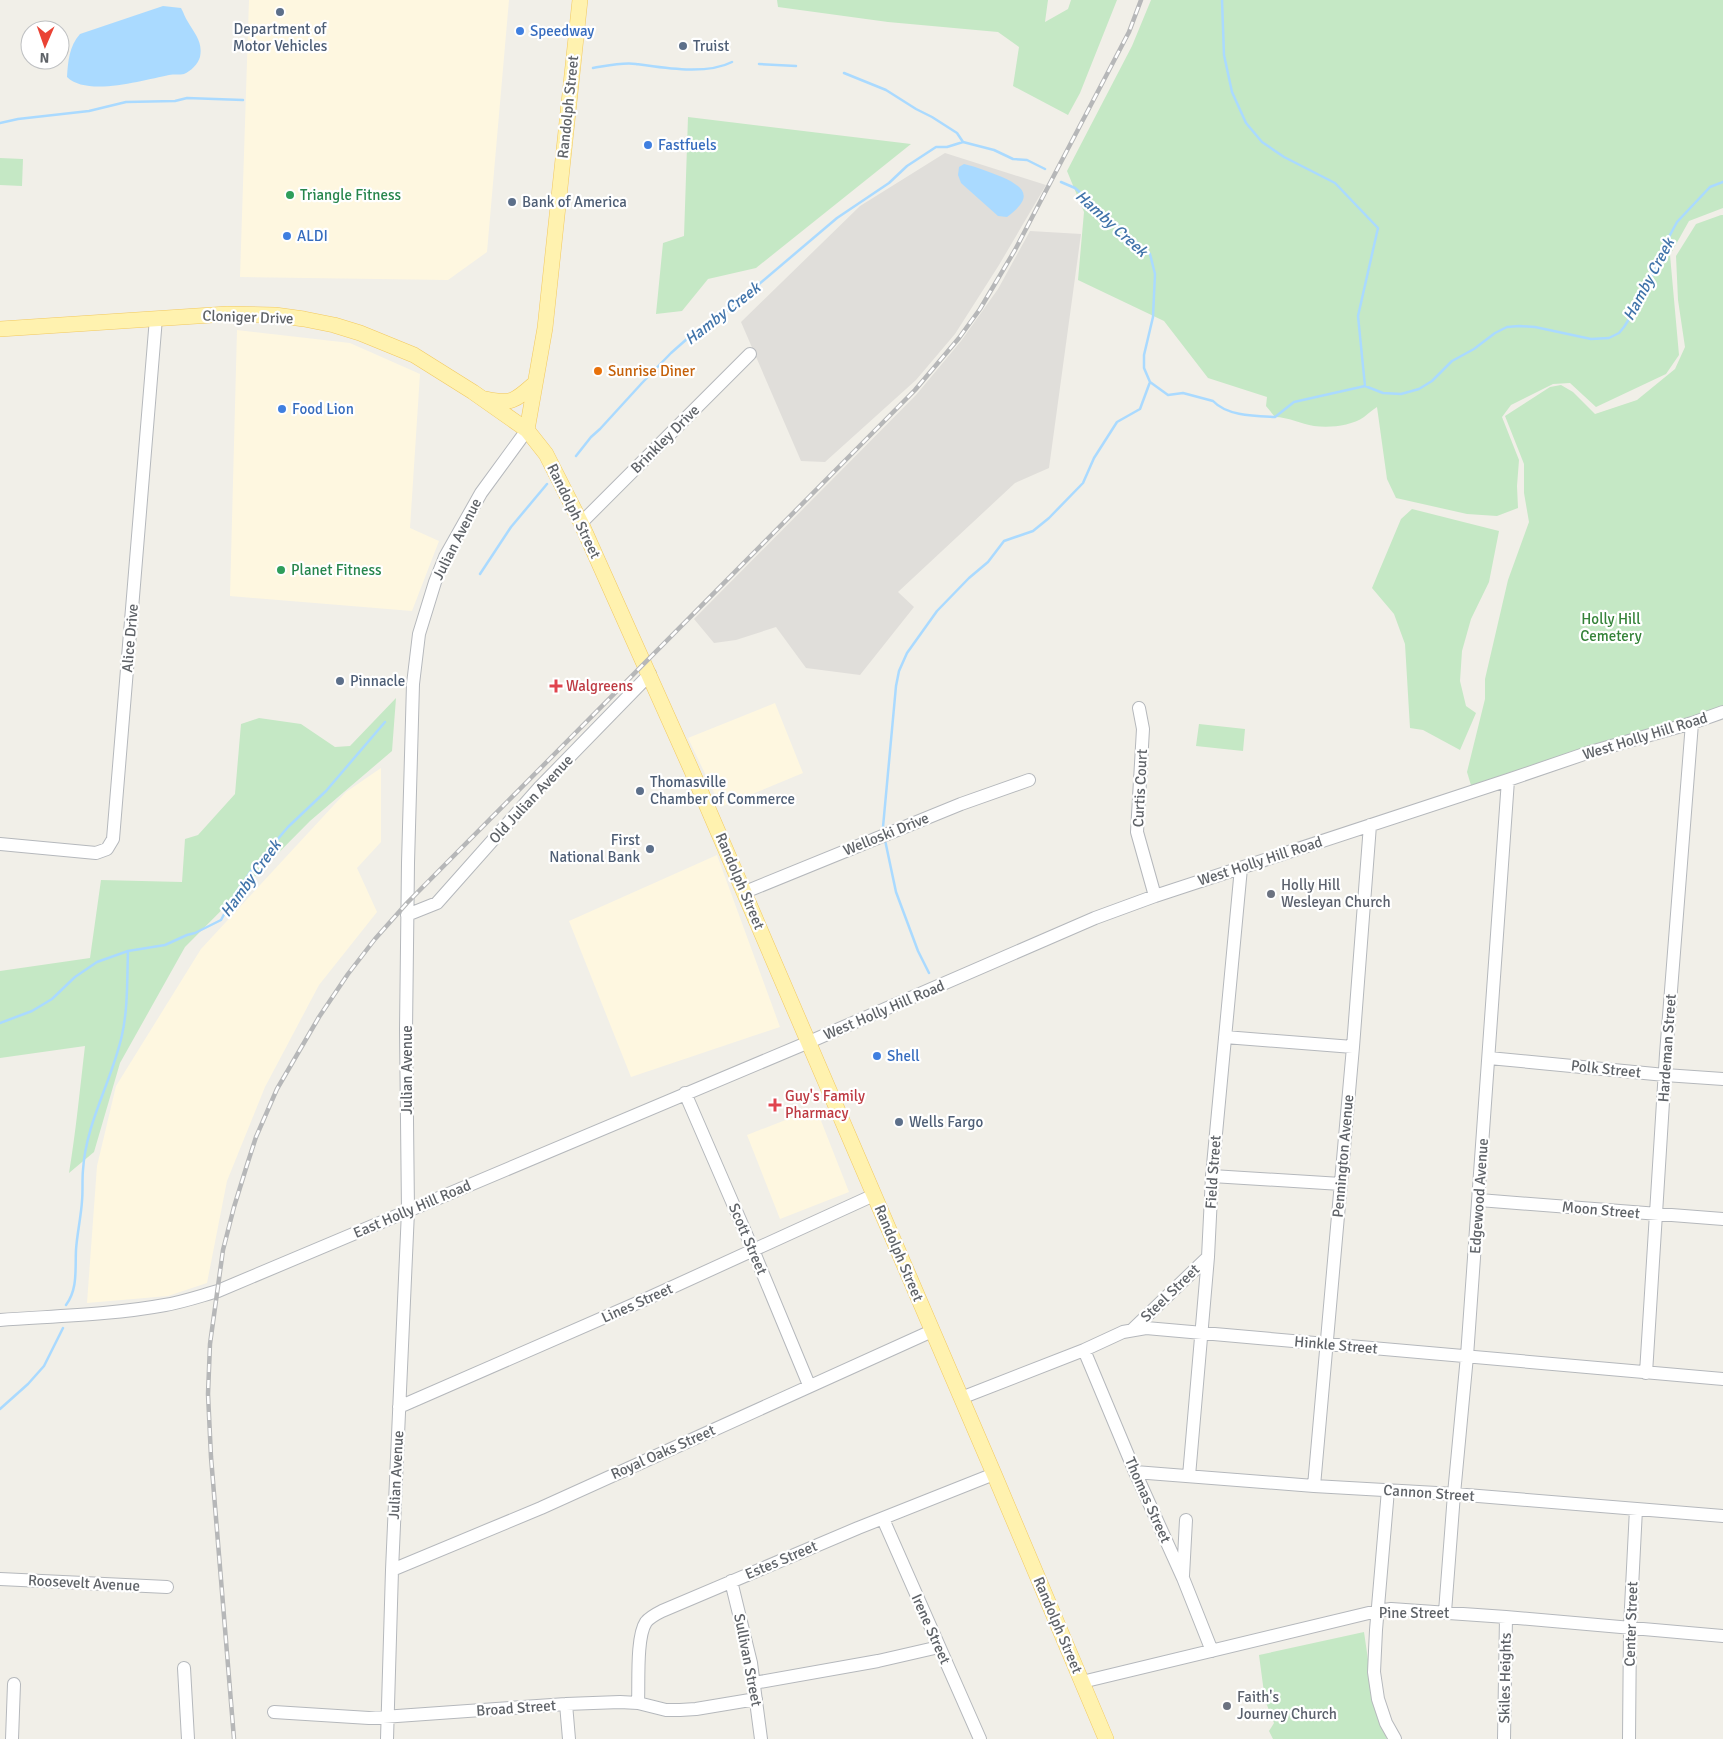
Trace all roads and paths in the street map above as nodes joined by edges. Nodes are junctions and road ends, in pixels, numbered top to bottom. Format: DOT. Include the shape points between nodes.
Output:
graph roads {
  1 [pos="580,0"];
  2 [pos="156,318"];
  3 [pos="0,329"];
  4 [pos="750,354"];
  5 [pos="535,383"];
  6 [pos="482,399"];
  7 [pos="527,430"];
  8 [pos="581,523"];
  9 [pos="650,674"];
  10 [pos="1139,708"];
  11 [pos="1723,712"];
  12 [pos="1692,723"];
  13 [pos="1029,780"];
  14 [pos="1508,780"];
  15 [pos="1370,826"];
  16 [pos="0,844"];
  17 [pos="1240,868"];
  18 [pos="745,892"];
  19 [pos="1154,896"];
  20 [pos="407,915"];
  21 [pos="1225,1037"];
  22 [pos="809,1042"];
  23 [pos="1353,1047"];
  24 [pos="1489,1058"];
  25 [pos="1665,1075"];
  26 [pos="1723,1078"];
  27 [pos="685,1094"];
  28 [pos="1212,1176"];
  29 [pos="1341,1184"];
  30 [pos="874,1195"];
  31 [pos="1479,1200"];
  32 [pos="408,1211"];
  33 [pos="1656,1214"];
  34 [pos="1723,1219"];
  35 [pos="753,1250"];
  36 [pos="1208,1257"];
  37 [pos="0,1320"];
  38 [pos="1133,1329"];
  39 [pos="932,1331"];
  40 [pos="1201,1333"];
  41 [pos="1326,1345"];
  42 [pos="1084,1350"];
  43 [pos="1467,1356"];
  44 [pos="1646,1373"];
  45 [pos="1723,1379"];
  46 [pos="809,1385"];
  47 [pos="961,1398"];
  48 [pos="400,1407"];
  49 [pos="1135,1472"];
  50 [pos="994,1474"];
  51 [pos="1189,1476"];
  52 [pos="1314,1486"];
  53 [pos="1388,1490"];
  54 [pos="1454,1494"];
  55 [pos="1636,1509"];
  56 [pos="1723,1516"];
  57 [pos="883,1519"];
  58 [pos="1186,1520"];
  59 [pos="392,1570"];
  60 [pos="1183,1578"];
  61 [pos="0,1579"];
  62 [pos="731,1581"];
  63 [pos="167,1587"];
  64 [pos="1377,1611"];
  65 [pos="1445,1612"];
  66 [pos="1506,1617"];
  67 [pos="1630,1627"];
  68 [pos="1723,1636"];
  69 [pos="939,1647"];
  70 [pos="1212,1651"];
  71 [pos="184,1668"];
  72 [pos="1082,1682"];
  73 [pos="754,1683"];
  74 [pos="14,1684"];
  75 [pos="756,1699"];
  76 [pos="638,1703"];
  77 [pos="566,1704"];
  78 [pos="274,1712"];
  79 [pos="388,1717"];
  80 [pos="12,1739"];
  81 [pos="188,1739"];
  82 [pos="387,1739"];
  83 [pos="569,1739"];
  84 [pos="761,1739"];
  85 [pos="980,1739"];
  86 [pos="1106,1739"];
  87 [pos="1395,1739"];
  88 [pos="1504,1739"];
  89 [pos="1629,1739"];
  1 -- 5 [label="main road, Randolph Street" via="544,328"];
  2 -- 3 [label="main road, Cloniger Drive"];
  2 -- 6 [label="main road, Cloniger Drive" via="268,315 334,325 360,332 414,355"];
  2 -- 16 [label="street, Alice Drive" via="113,839 108,849 96,853"];
  4 -- 8 [label="street, Brinkley Drive"];
  5 -- 6 [label="main road" via="513,401"];
  5 -- 7 [label="main road, Randolph Street"];
  6 -- 7 [label="main road, Cloniger Drive"];
  7 -- 8 [label="main road, Randolph Street" via="546,454"];
  7 -- 20 [label="street, Julian Avenue" via="481,493 445,557 419,634 413,684"];
  8 -- 9 [label="main road, Randolph Street"];
  9 -- 18 [label="main road, Randolph Street"];
  9 -- 20 [label="street, Old Julian Avenue" via="539,788 437,903"];
  10 -- 19 [label="street, Curtis Court" via="1142,729 1137,832"];
  11 -- 12 [label="street, West Holly Hill Road"];
  12 -- 14 [label="street, West Holly Hill Road"];
  12 -- 25 [label="street, Hardeman Street"];
  13 -- 18 [label="street, Welloski Drive" via="961,804"];
  14 -- 15 [label="street, West Holly Hill Road"];
  14 -- 24 [label="street, Edgewood Avenue"];
  15 -- 17 [label="street, West Holly Hill Road"];
  15 -- 23 [label="street, Pennington Avenue"];
  17 -- 19 [label="street, West Holly Hill Road"];
  17 -- 21 [label="street, Field Street"];
  18 -- 22 [label="main road, Randolph Street"];
  19 -- 22 [label="street, West Holly Hill Road"];
  20 -- 32 [label="street, Julian Avenue"];
  21 -- 23 [label="street"];
  21 -- 28 [label="street, Field Street"];
  22 -- 27 [label="street, East Holly Hill Road"];
  22 -- 30 [label="main road, Randolph Street"];
  23 -- 29 [label="street, Pennington Avenue"];
  24 -- 25 [label="street, Polk Street"];
  24 -- 31 [label="street, Edgewood Avenue"];
  25 -- 26 [label="street, Polk Street"];
  25 -- 33 [label="street, Hardeman Street"];
  27 -- 32 [label="street, East Holly Hill Road"];
  27 -- 35 [label="street, Scott Street"];
  28 -- 29 [label="street"];
  28 -- 36 [label="street, Field Street"];
  29 -- 41 [label="street, Pennington Avenue"];
  30 -- 35 [label="street, Lines Street"];
  30 -- 39 [label="main road, Randolph Street"];
  31 -- 33 [label="street, Moon Street"];
  31 -- 43 [label="street, Edgewood Avenue"];
  32 -- 37 [label="street, East Holly Hill Road" via="273,1269 193,1299 134,1309"];
  32 -- 48 [label="street, Julian Avenue"];
  33 -- 34 [label="street, Moon Street"];
  33 -- 44 [label="street, Hardeman Street"];
  35 -- 46 [label="street, Scott Street"];
  35 -- 48 [label="street, Lines Street"];
  36 -- 38 [label="street, Steel Street"];
  36 -- 40 [label="street, Field Street"];
  38 -- 40 [label="street, Hinkle Street"];
  38 -- 42 [label="street, Hinkle Street"];
  39 -- 46 [label="street, Royal Oaks Street"];
  39 -- 47 [label="main road, Randolph Street"];
  40 -- 41 [label="street, Hinkle Street"];
  40 -- 51 [label="street, Field Street"];
  41 -- 43 [label="street, Hinkle Street"];
  41 -- 52 [label="street, Pennington Avenue"];
  42 -- 47 [label="street, Hinkle Street"];
  42 -- 49 [label="street, Thomas Street"];
  43 -- 44 [label="street, Hinkle Street"];
  43 -- 54 [label="street, Edgewood Avenue"];
  44 -- 45 [label="street, Hinkle Street"];
  46 -- 59 [label="street, Royal Oaks Street" via="541,1508"];
  47 -- 50 [label="main road, Randolph Street"];
  48 -- 59 [label="street, Julian Avenue"];
  49 -- 51 [label="street, Cannon Street"];
  49 -- 60 [label="street, Thomas Street"];
  50 -- 57 [label="street, Estes Street"];
  50 -- 72 [label="main road, Randolph Street"];
  51 -- 52 [label="street, Cannon Street"];
  52 -- 53 [label="street, Cannon Street"];
  53 -- 54 [label="street, Cannon Street"];
  53 -- 64 [label="street"];
  54 -- 55 [label="street, Cannon Street"];
  54 -- 65 [label="street, Edgewood Avenue"];
  55 -- 56 [label="street, Cannon Street"];
  55 -- 67 [label="street, Center Street"];
  57 -- 62 [label="street, Estes Street"];
  57 -- 69 [label="street, Irene Street"];
  58 -- 60 [label="street"];
  59 -- 79 [label="street, Julian Avenue"];
  60 -- 70 [label="street, Thomas Street"];
  61 -- 63 [label="street, Roosevelt Avenue"];
  62 -- 73 [label="street, Sullivan Street"];
  62 -- 76 [label="street, Estes Street" via="662,1611 646,1622 639,1659"];
  64 -- 65 [label="street, Pine Street"];
  64 -- 70 [label="street, Pine Street"];
  64 -- 87 [label="street" via="1375,1685 1386,1723"];
  65 -- 66 [label="street, Pine Street"];
  66 -- 67 [label="street, Pine Street"];
  66 -- 88 [label="street, Skiles Heights"];
  67 -- 68 [label="street, Pine Street"];
  67 -- 89 [label="street, Center Street"];
  69 -- 73 [label="street"];
  69 -- 85 [label="street, Irene Street"];
  70 -- 72 [label="street, Pine Street"];
  71 -- 81 [label="street"];
  72 -- 86 [label="main road, Randolph Street"];
  73 -- 75 [label="street, Sullivan Street"];
  74 -- 80 [label="street"];
  75 -- 76 [label="street, Broad Street" via="680,1710"];
  75 -- 84 [label="street, Sullivan Street"];
  76 -- 77 [label="street, Broad Street"];
  77 -- 79 [label="street, Broad Street"];
  77 -- 83 [label="street"];
  78 -- 79 [label="street, Broad Street"];
  79 -- 82 [label="street, Julian Avenue"];
}
